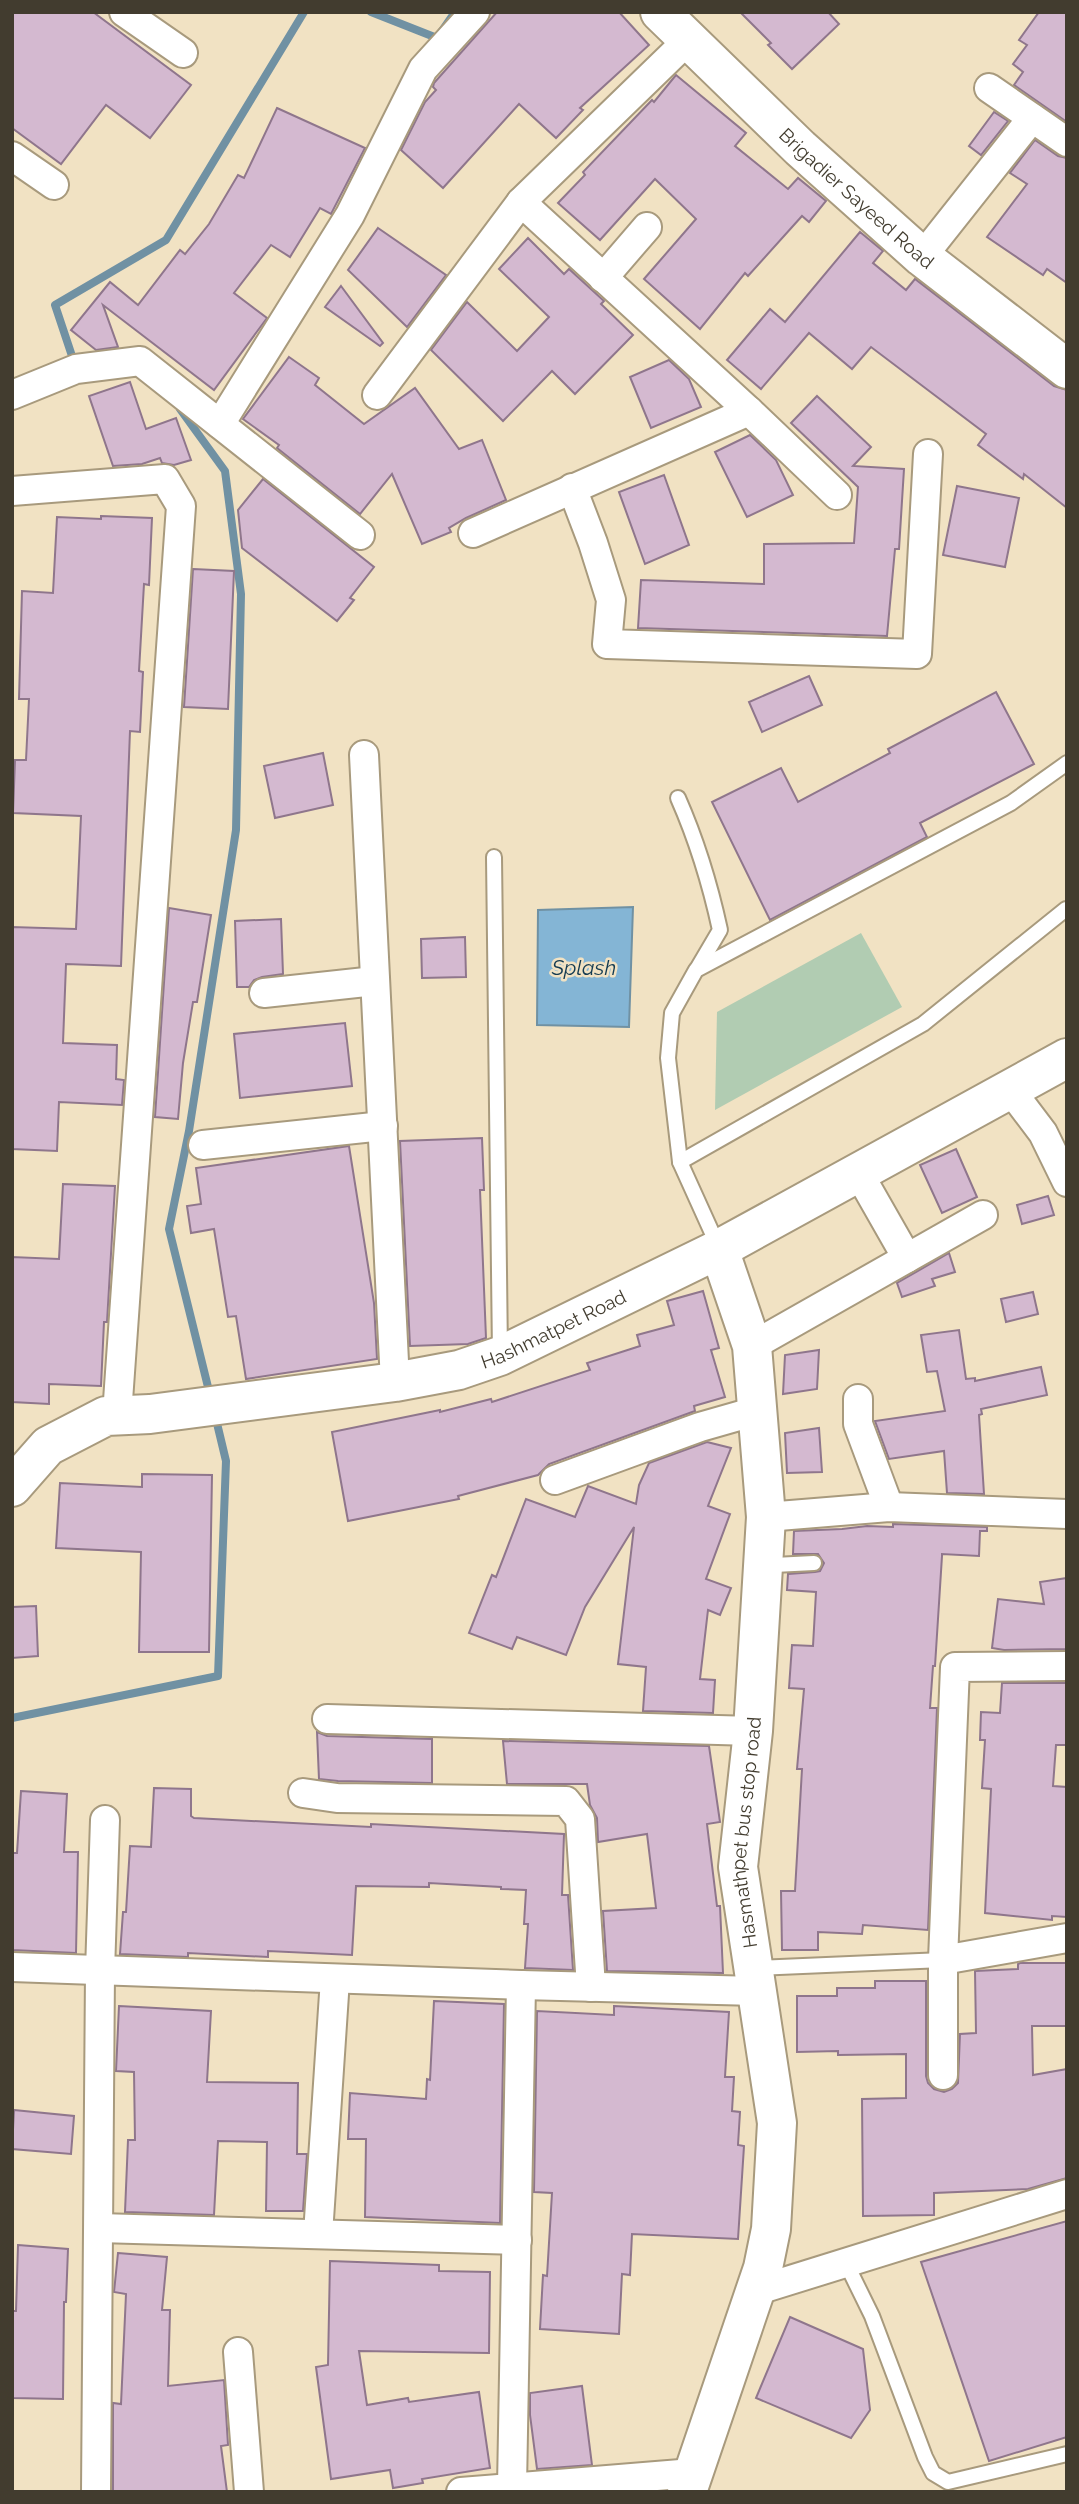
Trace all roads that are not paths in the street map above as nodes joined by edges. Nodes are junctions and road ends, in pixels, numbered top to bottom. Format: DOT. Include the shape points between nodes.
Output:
graph roads {
  1 [pos="124,12"];
  2 [pos="475,12"];
  3 [pos="660,12"];
  4 [pos="687,41"];
  5 [pos="183,53"];
  6 [pos="989,88"];
  7 [pos="1032,118"];
  8 [pos="1067,142"];
  9 [pos="12,156"];
  10 [pos="54,184"];
  11 [pos="521,202"];
  12 [pos="647,226"];
  13 [pos="922,257"];
  14 [pos="603,278"];
  15 [pos="1067,369"];
  16 [pos="12,395"];
  17 [pos="377,395"];
  18 [pos="749,411"];
  19 [pos="220,424"];
  20 [pos="928,454"];
  21 [pos="572,488"];
  22 [pos="12,491"];
  23 [pos="837,495"];
  24 [pos="473,533"];
  25 [pos="360,535"];
  26 [pos="364,755"];
  27 [pos="1067,763"];
  28 [pos="678,798"];
  29 [pos="494,857"];
  30 [pos="1066,909"];
  31 [pos="696,970"];
  32 [pos="375,981"];
  33 [pos="264,993"];
  34 [pos="1067,1058"];
  35 [pos="1009,1088"];
  36 [pos="383,1126"];
  37 [pos="203,1144"];
  38 [pos="680,1162"];
  39 [pos="859,1172"];
  40 [pos="1067,1182"];
  41 [pos="983,1215"];
  42 [pos="719,1250"];
  43 [pos="907,1258"];
  44 [pos="752,1346"];
  45 [pos="500,1356"];
  46 [pos="395,1382"];
  47 [pos="858,1399"];
  48 [pos="756,1411"];
  49 [pos="133,1414"];
  50 [pos="555,1480"];
  51 [pos="12,1488"];
  52 [pos="888,1507"];
  53 [pos="1067,1514"];
  54 [pos="766,1517"];
  55 [pos="814,1563"];
  56 [pos="762,1578"];
  57 [pos="1067,1665"];
  58 [pos="327,1719"];
  59 [pos="752,1731"];
  60 [pos="303,1793"];
  61 [pos="105,1820"];
  62 [pos="1067,1938"];
  63 [pos="943,1960"];
  64 [pos="12,1967"];
  65 [pos="100,1971"];
  66 [pos="335,1979"];
  67 [pos="755,1979"];
  68 [pos="521,1985"];
  69 [pos="591,1987"];
  70 [pos="943,2075"];
  71 [pos="1067,2194"];
  72 [pos="99,2228"];
  73 [pos="318,2234"];
  74 [pos="517,2240"];
  75 [pos="846,2263"];
  76 [pos="755,2291"];
  77 [pos="238,2352"];
  78 [pos="1067,2454"];
  79 [pos="690,2483"];
  80 [pos="512,2487"];
  81 [pos="96,2492"];
  82 [pos="249,2492"];
  83 [pos="461,2492"];
  1 -- 5 [label="street"];
  2 -- 19 [label="street" via="423,69 350,215"];
  3 -- 4 [label="street, Brigadier Sayeed Road"];
  4 -- 11 [label="street"];
  4 -- 13 [label="street, Brigadier Sayeed Road"];
  6 -- 7 [label="street"];
  7 -- 8 [label="street"];
  7 -- 13 [label="street"];
  9 -- 10 [label="street"];
  11 -- 14 [label="street"];
  11 -- 17 [label="street"];
  12 -- 14 [label="street"];
  13 -- 15 [label="street, Brigadier Sayeed Road"];
  14 -- 18 [label="street"];
  16 -- 19 [label="street" via="76,369 140,361"];
  18 -- 21 [label="street"];
  18 -- 23 [label="street"];
  19 -- 25 [label="street"];
  20 -- 21 [label="street" via="917,654 607,644 611,600"];
  21 -- 24 [label="street"];
  22 -- 49 [label="street" via="164,479 181,506"];
  26 -- 32 [label="street"];
  27 -- 31 [label="lane" via="1011,803"];
  28 -- 31 [label="lane" via="710,884 720,930"];
  29 -- 45 [label="lane"];
  30 -- 38 [label="lane" via="923,1024"];
  31 -- 38 [label="lane" via="672,1013 668,1058"];
  32 -- 33 [label="street"];
  32 -- 36 [label="street"];
  34 -- 35 [label="street, Hashmatpet Road"];
  35 -- 39 [label="street, Hashmatpet Road"];
  35 -- 40 [label="street" via="1043,1133"];
  36 -- 37 [label="street"];
  36 -- 46 [label="street"];
  38 -- 42 [label="lane"];
  39 -- 42 [label="street, Hashmatpet Road"];
  39 -- 43 [label="street"];
  41 -- 43 [label="street"];
  42 -- 44 [label="street, Hasmathpet bus stop road"];
  42 -- 45 [label="street, Hashmatpet Road"];
  43 -- 44 [label="street"];
  44 -- 48 [label="street, Hasmathpet bus stop road"];
  45 -- 46 [label="street, Hashmatpet Road" via="459,1370"];
  46 -- 49 [label="street, Hashmatpet Road"];
  47 -- 52 [label="street" via="858,1424"];
  48 -- 50 [label="street"];
  48 -- 54 [label="street, Hasmathpet bus stop road"];
  49 -- 51 [label="street, Hashmatpet Road" via="106,1416 48,1446"];
  52 -- 53 [label="street"];
  52 -- 54 [label="street"];
  54 -- 56 [label="street, Hasmathpet bus stop road"];
  55 -- 56 [label="lane" via="774,1565"];
  56 -- 59 [label="street, Hasmathpet bus stop road"];
  57 -- 63 [label="street" via="955,1667"];
  58 -- 59 [label="street"];
  59 -- 67 [label="street, Hasmathpet bus stop road" via="738,1867"];
  60 -- 69 [label="street" via="337,1798 566,1801 580,1819"];
  61 -- 65 [label="street"];
  62 -- 63 [label="street"];
  63 -- 67 [label="lane"];
  63 -- 70 [label="street"];
  64 -- 65 [label="street"];
  65 -- 66 [label="street"];
  65 -- 72 [label="street"];
  66 -- 68 [label="street"];
  66 -- 73 [label="street"];
  67 -- 69 [label="street"];
  67 -- 76 [label="street, Hasmathpet bus stop road" via="777,2123 771,2229"];
  68 -- 69 [label="street"];
  68 -- 74 [label="street"];
  71 -- 75 [label="street"];
  72 -- 73 [label="street"];
  72 -- 81 [label="street"];
  73 -- 74 [label="street"];
  74 -- 80 [label="street"];
  75 -- 76 [label="street"];
  75 -- 78 [label="lane" via="872,2316 933,2473 948,2482"];
  76 -- 79 [label="street, Hasmathpet bus stop road"];
  77 -- 82 [label="street"];
  79 -- 80 [label="street"];
  80 -- 83 [label="street"];
}
